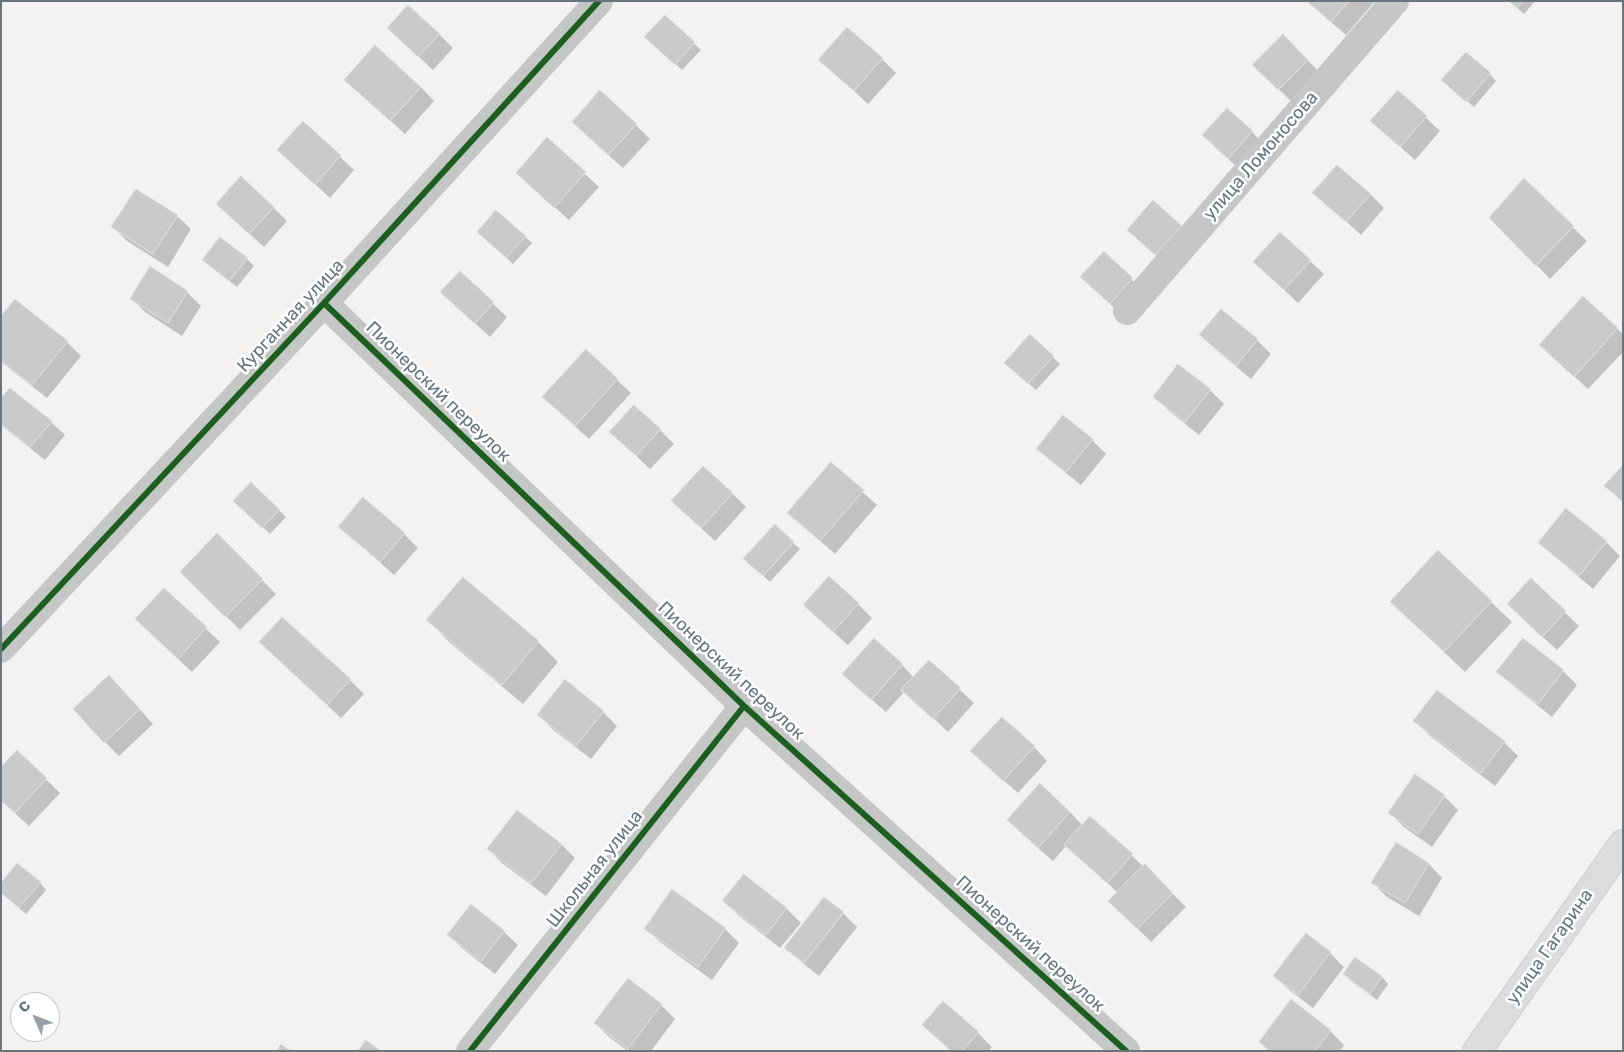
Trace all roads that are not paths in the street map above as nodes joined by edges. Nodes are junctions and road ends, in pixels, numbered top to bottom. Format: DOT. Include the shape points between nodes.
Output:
graph roads {
  1 [pos="600,1"];
  2 [pos="1395,1"];
  3 [pos="324,303"];
  4 [pos="1127,311"];
  5 [pos="1,649"];
  6 [pos="744,706"];
  7 [pos="1623,844"];
  8 [pos="470,1051"];
  9 [pos="1126,1051"];
  10 [pos="1477,1051"];
  1 -- 3 [label="street, Курганная улица"];
  2 -- 4 [label="street, улица Ломоносова"];
  3 -- 5 [label="street, Курганная улица"];
  3 -- 6 [label="street, Пионерский переулок"];
  6 -- 8 [label="street, Школьная улица"];
  6 -- 9 [label="street, Пионерский переулок"];
  7 -- 10 [label="main road, улица Гагарина"];
}
